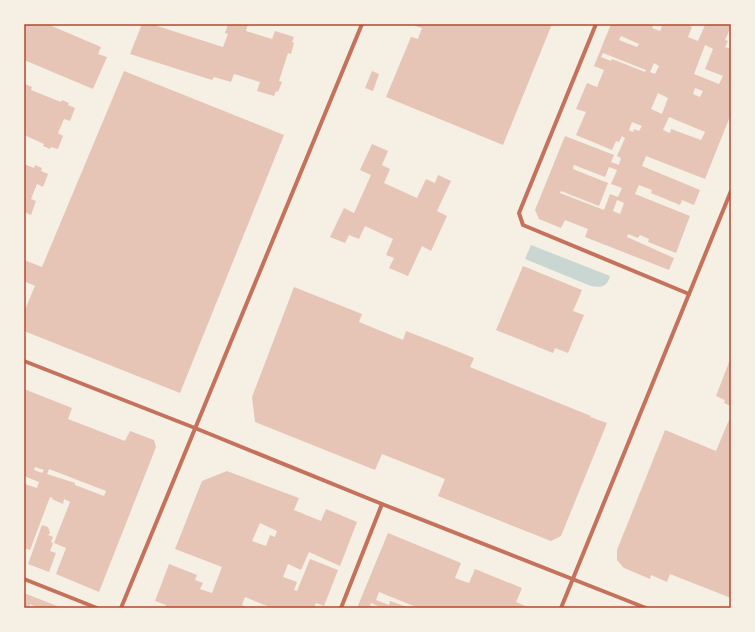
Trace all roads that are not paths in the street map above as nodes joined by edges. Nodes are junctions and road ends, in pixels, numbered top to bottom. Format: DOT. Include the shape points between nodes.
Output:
graph roads {
  1 [pos="362,24"];
  2 [pos="596,24"];
  3 [pos="731,191"];
  4 [pos="689,294"];
  5 [pos="24,362"];
  6 [pos="195,428"];
  7 [pos="382,504"];
  8 [pos="24,579"];
  9 [pos="573,579"];
  10 [pos="97,608"];
  11 [pos="121,608"];
  12 [pos="341,608"];
  13 [pos="561,608"];
  14 [pos="646,608"];
  1 -- 6 [label="street"];
  2 -- 4 [label="street" via="519,213 523,225"];
  3 -- 4 [label="street"];
  4 -- 9 [label="street"];
  5 -- 6 [label="street"];
  6 -- 7 [label="street"];
  6 -- 11 [label="street"];
  7 -- 9 [label="street"];
  7 -- 12 [label="street"];
  8 -- 10 [label="street"];
  9 -- 13 [label="street"];
  9 -- 14 [label="street"];
}
